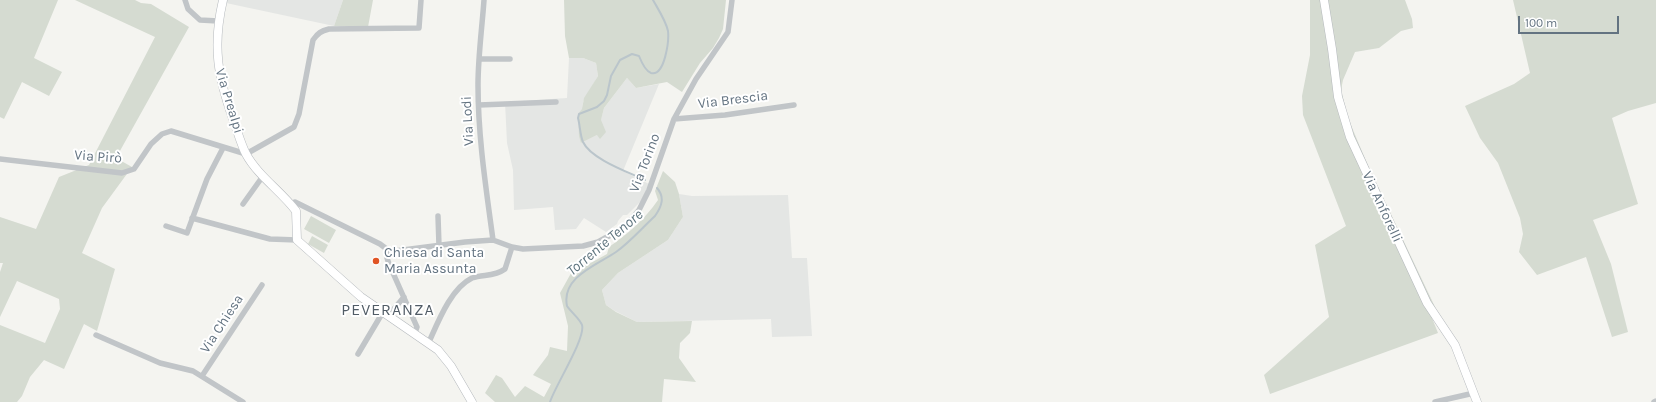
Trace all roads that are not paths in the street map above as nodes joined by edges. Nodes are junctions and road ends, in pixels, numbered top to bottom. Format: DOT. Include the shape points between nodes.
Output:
graph roads {
  1 [pos="185,0"];
  2 [pos="223,0"];
  3 [pos="421,0"];
  4 [pos="484,0"];
  5 [pos="732,0"];
  6 [pos="1324,0"];
  7 [pos="218,21"];
  8 [pos="480,59"];
  9 [pos="510,59"];
  10 [pos="556,102"];
  11 [pos="479,105"];
  12 [pos="794,105"];
  13 [pos="674,119"];
  14 [pos="223,148"];
  15 [pos="246,154"];
  16 [pos="0,158"];
  17 [pos="263,176"];
  18 [pos="243,204"];
  19 [pos="291,204"];
  20 [pos="438,216"];
  21 [pos="192,218"];
  22 [pos="166,226"];
  23 [pos="298,240"];
  24 [pos="493,240"];
  25 [pos="439,246"];
  26 [pos="512,247"];
  27 [pos="388,250"];
  28 [pos="262,285"];
  29 [pos="404,297"];
  30 [pos="385,314"];
  31 [pos="415,333"];
  32 [pos="96,335"];
  33 [pos="429,342"];
  34 [pos="358,354"];
  35 [pos="202,376"];
  36 [pos="1474,393"];
  37 [pos="239,401"];
  38 [pos="472,402"];
  39 [pos="1435,402"];
  40 [pos="1477,402"];
  1 -- 7 [label="street" via="188,9 200,20"];
  2 -- 7 [label="street, Via Prealpi"];
  3 -- 15 [label="street" via="419,28 329,29 317,34 313,40 299,114 294,127"];
  4 -- 8 [label="street, Via Lodi"];
  5 -- 13 [label="street, Via Torino" via="728,32 696,79"];
  6 -- 36 [label="street, Via Anforelli" via="1338,97 1350,137 1427,303 1455,345"];
  7 -- 15 [label="street, Via Prealpi" via="217,59 221,83"];
  8 -- 9 [label="street"];
  8 -- 11 [label="street, Via Lodi"];
  10 -- 11 [label="street"];
  11 -- 24 [label="street, Via Lodi" via="484,177"];
  12 -- 13 [label="street, Via Brescia"];
  13 -- 26 [label="street, Via Torino" via="649,190 639,210 627,224 606,238 583,246 523,249"];
  14 -- 15 [label="street, Via Pirò"];
  14 -- 16 [label="street, Via Pirò" via="171,131 162,134 151,144 134,169 122,173"];
  14 -- 21 [label="street"];
  15 -- 17 [label="street, Via Prealpi"];
  17 -- 18 [label="street"];
  17 -- 19 [label="street, Via Prealpi"];
  19 -- 23 [label="street" via="296,211"];
  19 -- 27 [label="street" via="295,202"];
  20 -- 25 [label="street"];
  21 -- 22 [label="street" via="187,233"];
  21 -- 23 [label="street" via="270,239"];
  23 -- 30 [label="street" via="361,297"];
  24 -- 25 [label="street"];
  24 -- 26 [label="street, Via Torino"];
  25 -- 27 [label="street"];
  26 -- 33 [label="street" via="505,269 492,275 468,280 452,297"];
  27 -- 29 [label="street" via="388,264"];
  28 -- 35 [label="street, Via Chiesa"];
  29 -- 30 [label="street"];
  29 -- 31 [label="street" via="417,328"];
  30 -- 31 [label="street"];
  30 -- 34 [label="street"];
  31 -- 33 [label="street"];
  32 -- 35 [label="street" via="160,363 193,371"];
  33 -- 38 [label="street" via="451,366"];
  35 -- 37 [label="street"];
  36 -- 39 [label="street"];
  36 -- 40 [label="street, Via Anforelli"];
}
